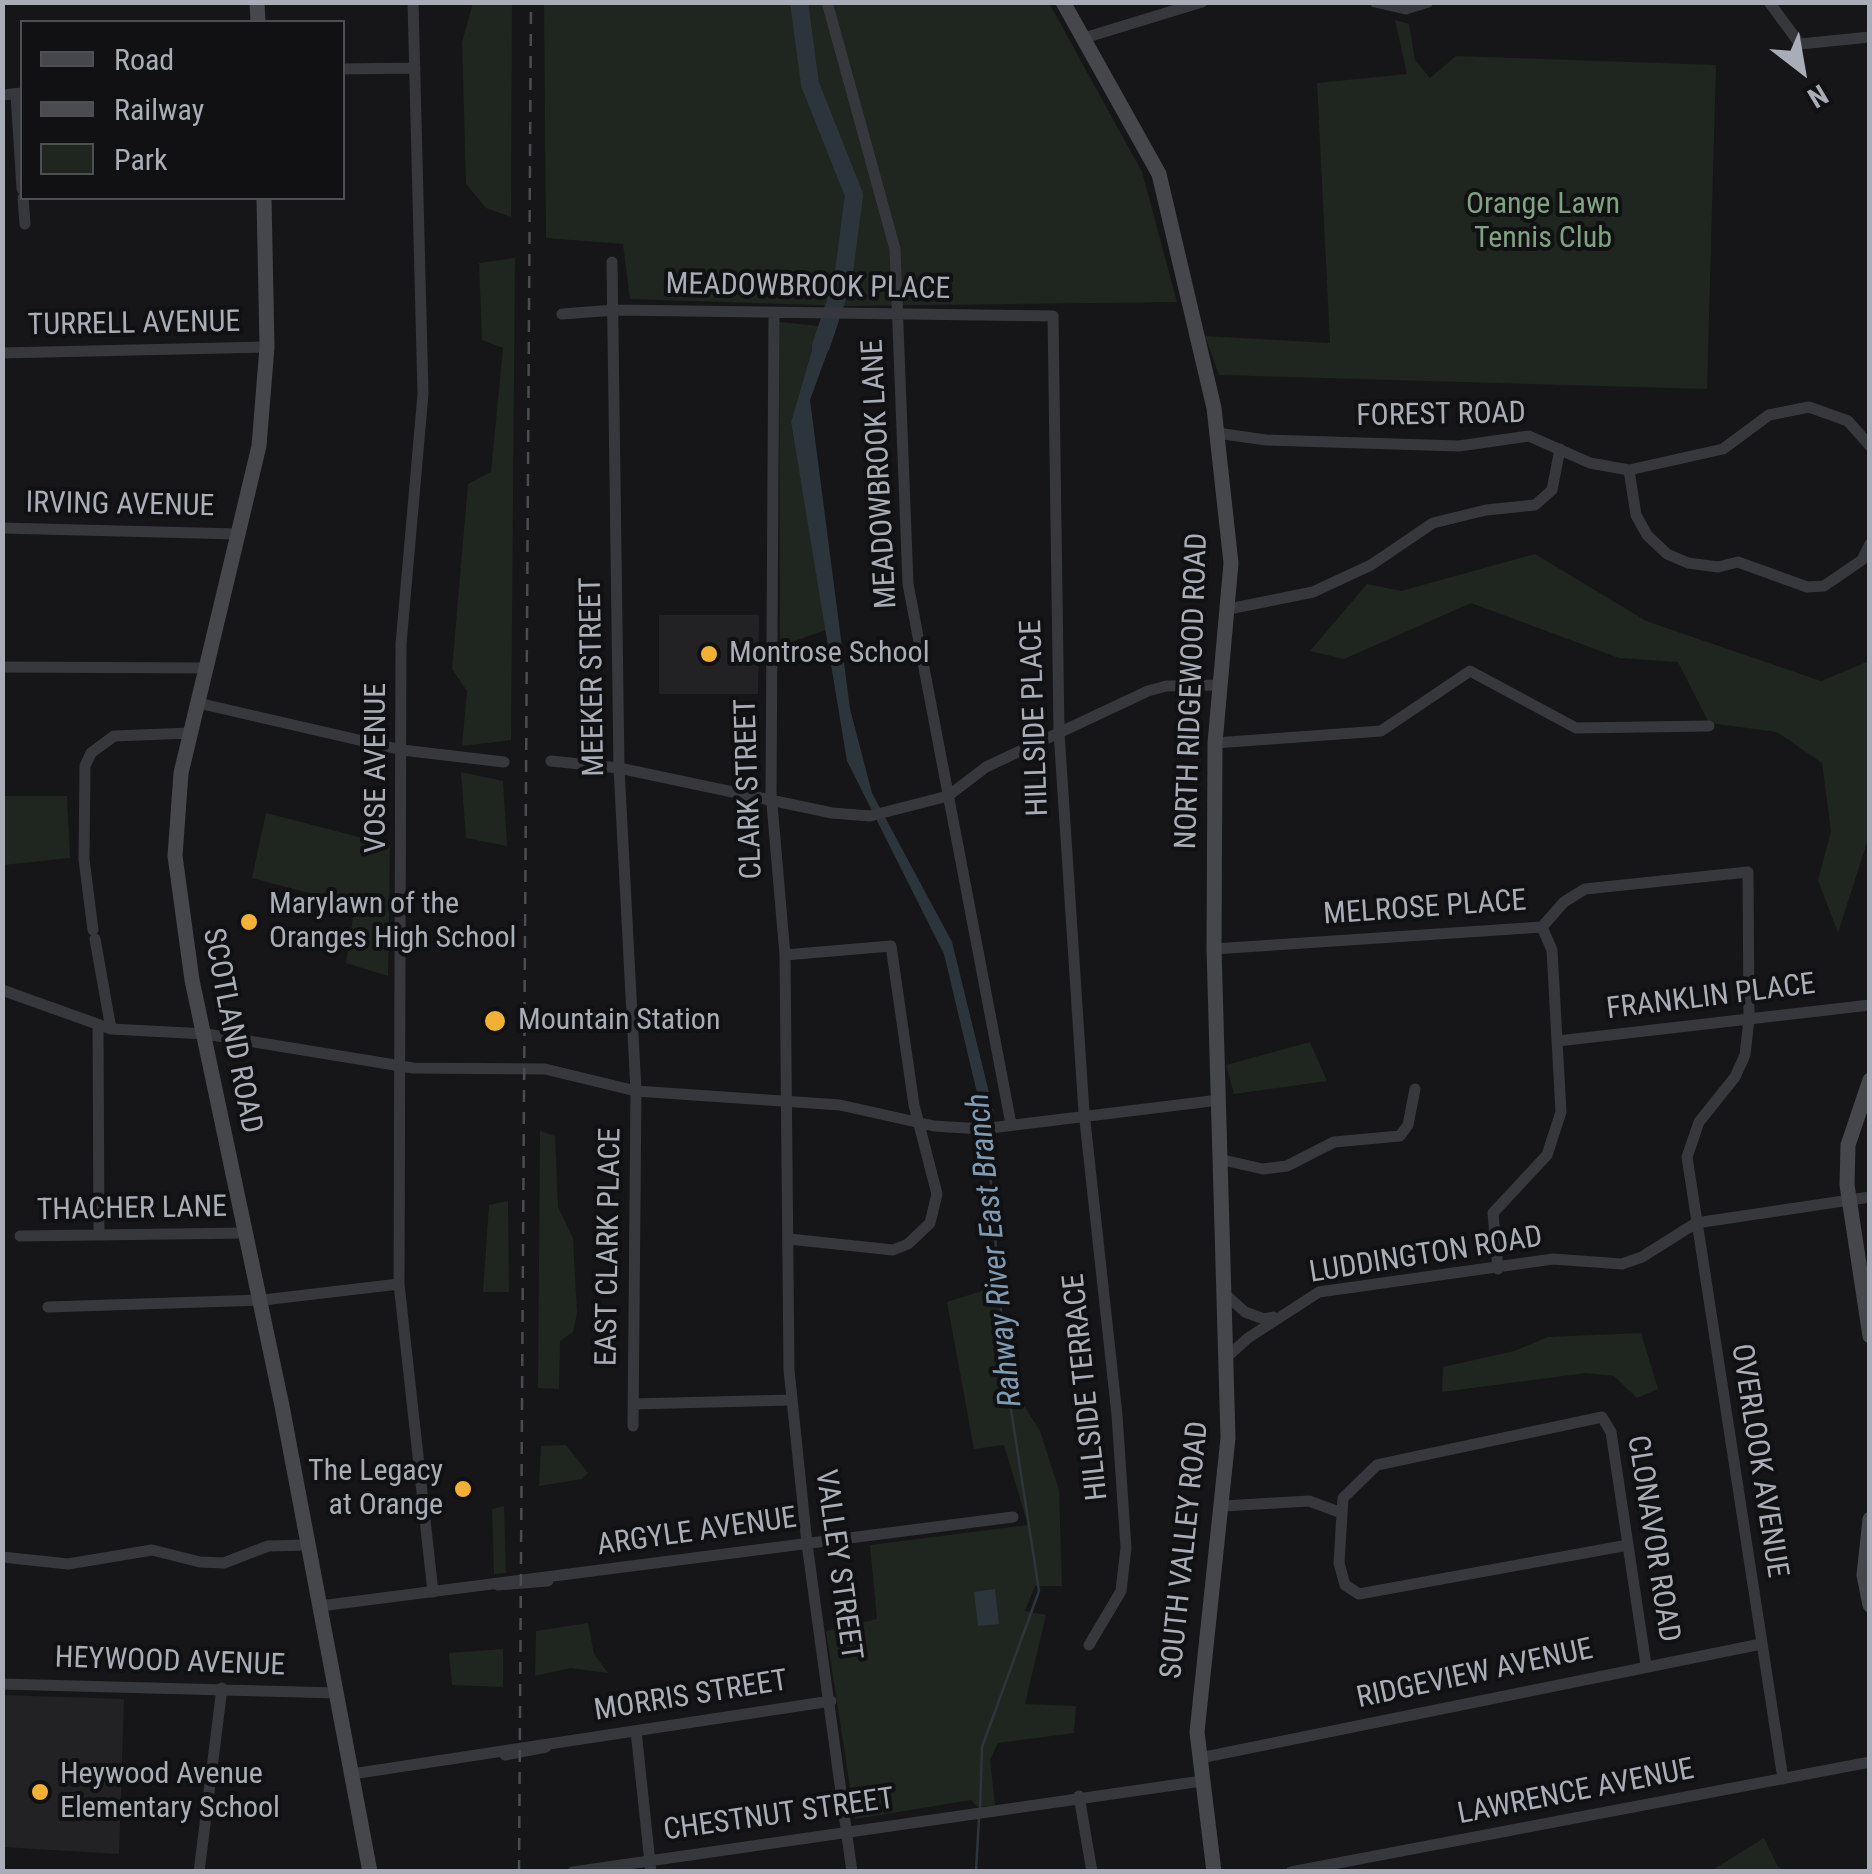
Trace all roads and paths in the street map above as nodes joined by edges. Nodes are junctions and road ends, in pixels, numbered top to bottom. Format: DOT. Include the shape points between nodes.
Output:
graph roads {
  1 [pos="413,2"];
  2 [pos="827,2"];
  3 [pos="1063,2"];
  4 [pos="1202,2"];
  5 [pos="1374,2"];
  6 [pos="1428,2"];
  7 [pos="1769,2"];
  8 [pos="1870,37"];
  9 [pos="1084,38"];
  10 [pos="416,68"];
  11 [pos="345,69"];
  12 [pos="14,94"];
  13 [pos="20,165"];
  14 [pos="23,200"];
  15 [pos="264,200"];
  16 [pos="25,224"];
  17 [pos="612,262"];
  18 [pos="615,310"];
  19 [pos="774,313"];
  20 [pos="562,314"];
  21 [pos="898,314"];
  22 [pos="1053,316"];
  23 [pos="267,347"];
  24 [pos="2,353"];
  25 [pos="1217,433"];
  26 [pos="1870,446"];
  27 [pos="1560,449"];
  28 [pos="1629,470"];
  29 [pos="2,528"];
  30 [pos="237,534"];
  31 [pos="1870,544"];
  32 [pos="1229,610"];
  33 [pos="2,667"];
  34 [pos="206,668"];
  35 [pos="1221,686"];
  36 [pos="198,703"];
  37 [pos="1709,726"];
  38 [pos="191,732"];
  39 [pos="1059,732"];
  40 [pos="1216,743"];
  41 [pos="402,750"];
  42 [pos="550,761"];
  43 [pos="504,762"];
  44 [pos="619,768"];
  45 [pos="948,796"];
  46 [pos="771,800"];
  47 [pos="1542,927"];
  48 [pos="1214,948"];
  49 [pos="785,955"];
  50 [pos="2,990"];
  51 [pos="1870,1005"];
  52 [pos="1749,1019"];
  53 [pos="98,1026"];
  54 [pos="112,1029"];
  55 [pos="203,1034"];
  56 [pos="1558,1041"];
  57 [pos="400,1066"];
  58 [pos="1870,1080"];
  59 [pos="1415,1089"];
  60 [pos="636,1091"];
  61 [pos="1219,1100"];
  62 [pos="789,1102"];
  63 [pos="1085,1116"];
  64 [pos="919,1123"];
  65 [pos="1011,1124"];
  66 [pos="1688,1151"];
  67 [pos="1222,1160"];
  68 [pos="1870,1197"];
  69 [pos="1849,1200"];
  70 [pos="1696,1223"];
  71 [pos="245,1233"];
  72 [pos="1224,1234"];
  73 [pos="100,1235"];
  74 [pos="20,1236"];
  75 [pos="789,1239"];
  76 [pos="789,1264"];
  77 [pos="1498,1269"];
  78 [pos="399,1284"];
  79 [pos="1226,1295"];
  80 [pos="260,1300"];
  81 [pos="48,1307"];
  82 [pos="1282,1315"];
  83 [pos="1870,1336"];
  84 [pos="1228,1356"];
  85 [pos="791,1400"];
  86 [pos="634,1404"];
  87 [pos="633,1426"];
  88 [pos="1223,1506"];
  89 [pos="1342,1512"];
  90 [pos="1013,1517"];
  91 [pos="1870,1519"];
  92 [pos="807,1544"];
  93 [pos="308,1545"];
  94 [pos="1628,1545"];
  95 [pos="2,1557"];
  96 [pos="433,1592"];
  97 [pos="1870,1605"];
  98 [pos="320,1606"];
  99 [pos="1761,1644"];
  100 [pos="1089,1645"];
  101 [pos="1646,1665"];
  102 [pos="2,1684"];
  103 [pos="222,1688"];
  104 [pos="337,1693"];
  105 [pos="831,1700"];
  106 [pos="636,1731"];
  107 [pos="1200,1758"];
  108 [pos="1870,1762"];
  109 [pos="352,1774"];
  110 [pos="1782,1779"];
  111 [pos="1202,1782"];
  112 [pos="1079,1796"];
  113 [pos="849,1831"];
  114 [pos="650,1866"];
  115 [pos="198,1872"];
  116 [pos="370,1872"];
  117 [pos="573,1872"];
  118 [pos="852,1872"];
  119 [pos="1092,1872"];
  120 [pos="1214,1872"];
  121 [pos="1291,1872"];
  1 -- 10 [label="street, VOSE AVENUE"];
  2 -- 21 [label="street, MEADOWBROOK LANE" via="895,249"];
  3 -- 9 [label="main road, NORTH RIDGEWOOD ROAD"];
  4 -- 9 [label="street"];
  5 -- 6 [label="street" via="1406,9"];
  7 -- 8 [label="street" via="1800,44"];
  9 -- 25 [label="main road, NORTH RIDGEWOOD ROAD" via="1159,174"];
  10 -- 11 [label="street"];
  10 -- 41 [label="street, VOSE AVENUE" via="423,394 402,644"];
  12 -- 13 [label="street"];
  14 -- 16 [label="street"];
  15 -- 23 [label="main road, SCOTLAND ROAD"];
  17 -- 18 [label="street, MEEKER STREET"];
  18 -- 19 [label="street, MEADOWBROOK PLACE"];
  18 -- 20 [label="street, MEADOWBROOK PLACE"];
  18 -- 44 [label="street, MEEKER STREET"];
  19 -- 21 [label="street, MEADOWBROOK PLACE"];
  19 -- 46 [label="street, CLARK STREET"];
  21 -- 22 [label="street, MEADOWBROOK PLACE"];
  21 -- 45 [label="street, MEADOWBROOK LANE" via="906,571"];
  22 -- 39 [label="street, HILLSIDE PLACE"];
  23 -- 24 [label="street, TURRELL AVENUE"];
  23 -- 30 [label="main road, SCOTLAND ROAD" via="258,446"];
  25 -- 27 [label="street, FOREST ROAD" via="1459,446 1529,436"];
  25 -- 32 [label="main road, NORTH RIDGEWOOD ROAD" via="1231,563"];
  26 -- 28 [label="street, FOREST ROAD" via="1848,421 1826,410 1785,409 1724,449"];
  27 -- 28 [label="street, FOREST ROAD" via="1607,469"];
  27 -- 32 [label="street" via="1552,490 1534,505 1432,523 1370,565 1313,592"];
  28 -- 31 [label="street" via="1636,515 1647,535 1688,563 1738,562 1824,586 1862,560"];
  29 -- 30 [label="street, IRVING AVENUE"];
  30 -- 34 [label="main road, SCOTLAND ROAD"];
  32 -- 35 [label="main road, NORTH RIDGEWOOD ROAD"];
  33 -- 34 [label="street"];
  34 -- 36 [label="main road, SCOTLAND ROAD"];
  35 -- 39 [label="street" via="1166,686"];
  35 -- 40 [label="main road, NORTH RIDGEWOOD ROAD"];
  36 -- 38 [label="main road, SCOTLAND ROAD"];
  36 -- 41 [label="street"];
  37 -- 40 [label="street" via="1576,728 1470,671 1381,731"];
  38 -- 54 [label="street" via="114,736 86,766 84,858"];
  38 -- 55 [label="main road, SCOTLAND ROAD" via="176,802 175,856"];
  39 -- 45 [label="street" via="986,767"];
  39 -- 63 [label="street, HILLSIDE PLACE"];
  40 -- 48 [label="main road, NORTH RIDGEWOOD ROAD"];
  41 -- 43 [label="street"];
  41 -- 57 [label="street, VOSE AVENUE"];
  42 -- 44 [label="street"];
  44 -- 46 [label="street"];
  44 -- 60 [label="street, MEEKER STREET"];
  45 -- 46 [label="street" via="870,816"];
  45 -- 65 [label="street, MEADOWBROOK LANE"];
  46 -- 49 [label="street, CLARK STREET"];
  47 -- 48 [label="street, MELROSE PLACE"];
  47 -- 52 [label="street, MELROSE PLACE" via="1564,902 1595,886 1748,872"];
  47 -- 56 [label="street" via="1552,950"];
  48 -- 61 [label="main road, NORTH RIDGEWOOD ROAD"];
  49 -- 62 [label="street, CLARK STREET"];
  49 -- 64 [label="street" via="891,946"];
  50 -- 53 [label="street"];
  51 -- 52 [label="street, FRANKLIN PLACE"];
  52 -- 56 [label="street, FRANKLIN PLACE"];
  52 -- 66 [label="street, MELROSE PLACE" via="1741,1066 1699,1122"];
  53 -- 54 [label="street"];
  53 -- 73 [label="street"];
  54 -- 55 [label="street"];
  55 -- 57 [label="street"];
  55 -- 71 [label="main road, SCOTLAND ROAD"];
  56 -- 77 [label="street" via="1558,1128 1547,1155 1493,1214"];
  57 -- 60 [label="street" via="541,1068"];
  57 -- 78 [label="street, VOSE AVENUE"];
  58 -- 69 [label="main road" via="1848,1144"];
  59 -- 67 [label="street" via="1400,1136 1334,1142 1287,1166 1263,1169"];
  60 -- 62 [label="street"];
  60 -- 86 [label="street, EAST CLARK PLACE"];
  61 -- 63 [label="street"];
  61 -- 67 [label="main road, NORTH RIDGEWOOD ROAD"];
  62 -- 64 [label="street"];
  62 -- 75 [label="street, CLARK STREET"];
  63 -- 65 [label="street"];
  63 -- 100 [label="street, HILLSIDE TERRACE" via="1126,1548 1121,1591"];
  64 -- 65 [label="street"];
  64 -- 75 [label="street" via="937,1194 921,1234 878,1252"];
  66 -- 70 [label="street, OVERLOOK AVENUE"];
  67 -- 72 [label="main road, NORTH RIDGEWOOD ROAD"];
  68 -- 69 [label="street, LUDDINGTON ROAD"];
  69 -- 70 [label="street, LUDDINGTON ROAD"];
  69 -- 83 [label="main road"];
  70 -- 77 [label="street, LUDDINGTON ROAD" via="1622,1264 1553,1259"];
  70 -- 99 [label="street, OVERLOOK AVENUE"];
  71 -- 73 [label="street, THACHER LANE"];
  71 -- 80 [label="main road, SCOTLAND ROAD"];
  72 -- 79 [label="main road, SOUTH VALLEY ROAD"];
  73 -- 74 [label="street, THACHER LANE"];
  75 -- 76 [label="street, CLARK STREET"];
  76 -- 85 [label="street, VALLEY STREET"];
  77 -- 82 [label="street, LUDDINGTON ROAD" via="1319,1292"];
  78 -- 80 [label="street"];
  78 -- 96 [label="street, VOSE AVENUE"];
  79 -- 82 [label="street, LUDDINGTON ROAD" via="1264,1319"];
  79 -- 84 [label="main road, SOUTH VALLEY ROAD"];
  80 -- 81 [label="street"];
  80 -- 93 [label="main road, SCOTLAND ROAD"];
  82 -- 84 [label="street, LUDDINGTON ROAD"];
  84 -- 88 [label="main road, SOUTH VALLEY ROAD"];
  85 -- 86 [label="street"];
  85 -- 92 [label="street, VALLEY STREET"];
  86 -- 87 [label="street, EAST CLARK PLACE"];
  88 -- 89 [label="street" via="1309,1502"];
  88 -- 107 [label="main road, SOUTH VALLEY ROAD" via="1200,1692"];
  89 -- 94 [label="street" via="1340,1576 1359,1594"];
  89 -- 94 [label="street, CLONAVOR ROAD" via="1351,1486 1388,1460 1602,1417 1612,1432"];
  90 -- 92 [label="street, ARGYLE AVENUE"];
  91 -- 97 [label="main road" via="1864,1575"];
  92 -- 96 [label="street, ARGYLE AVENUE" via="532,1586"];
  92 -- 105 [label="street, VALLEY STREET"];
  93 -- 95 [label="street" via="268,1546 224,1562 152,1550 68,1564"];
  93 -- 98 [label="main road, SCOTLAND ROAD"];
  94 -- 101 [label="street, CLONAVOR ROAD"];
  96 -- 98 [label="street, ARGYLE AVENUE"];
  98 -- 104 [label="main road, SCOTLAND ROAD"];
  99 -- 101 [label="street, RIDGEVIEW AVENUE"];
  99 -- 110 [label="street, OVERLOOK AVENUE"];
  101 -- 107 [label="street, RIDGEVIEW AVENUE"];
  102 -- 103 [label="street, HEYWOOD AVENUE"];
  103 -- 104 [label="street, HEYWOOD AVENUE"];
  103 -- 115 [label="street"];
  104 -- 109 [label="main road, SCOTLAND ROAD"];
  105 -- 106 [label="street, MORRIS STREET"];
  105 -- 113 [label="street, VALLEY STREET"];
  106 -- 109 [label="street, MORRIS STREET"];
  106 -- 114 [label="street"];
  107 -- 111 [label="main road, SOUTH VALLEY ROAD"];
  108 -- 110 [label="street, LAWRENCE AVENUE"];
  109 -- 116 [label="main road, SCOTLAND ROAD"];
  110 -- 121 [label="street, LAWRENCE AVENUE"];
  111 -- 112 [label="street"];
  111 -- 120 [label="main road, SOUTH VALLEY ROAD"];
  112 -- 113 [label="street, CHESTNUT STREET"];
  112 -- 119 [label="street"];
  113 -- 114 [label="street, CHESTNUT STREET"];
  113 -- 118 [label="street, VALLEY STREET"];
  114 -- 117 [label="street, CHESTNUT STREET"];
}
